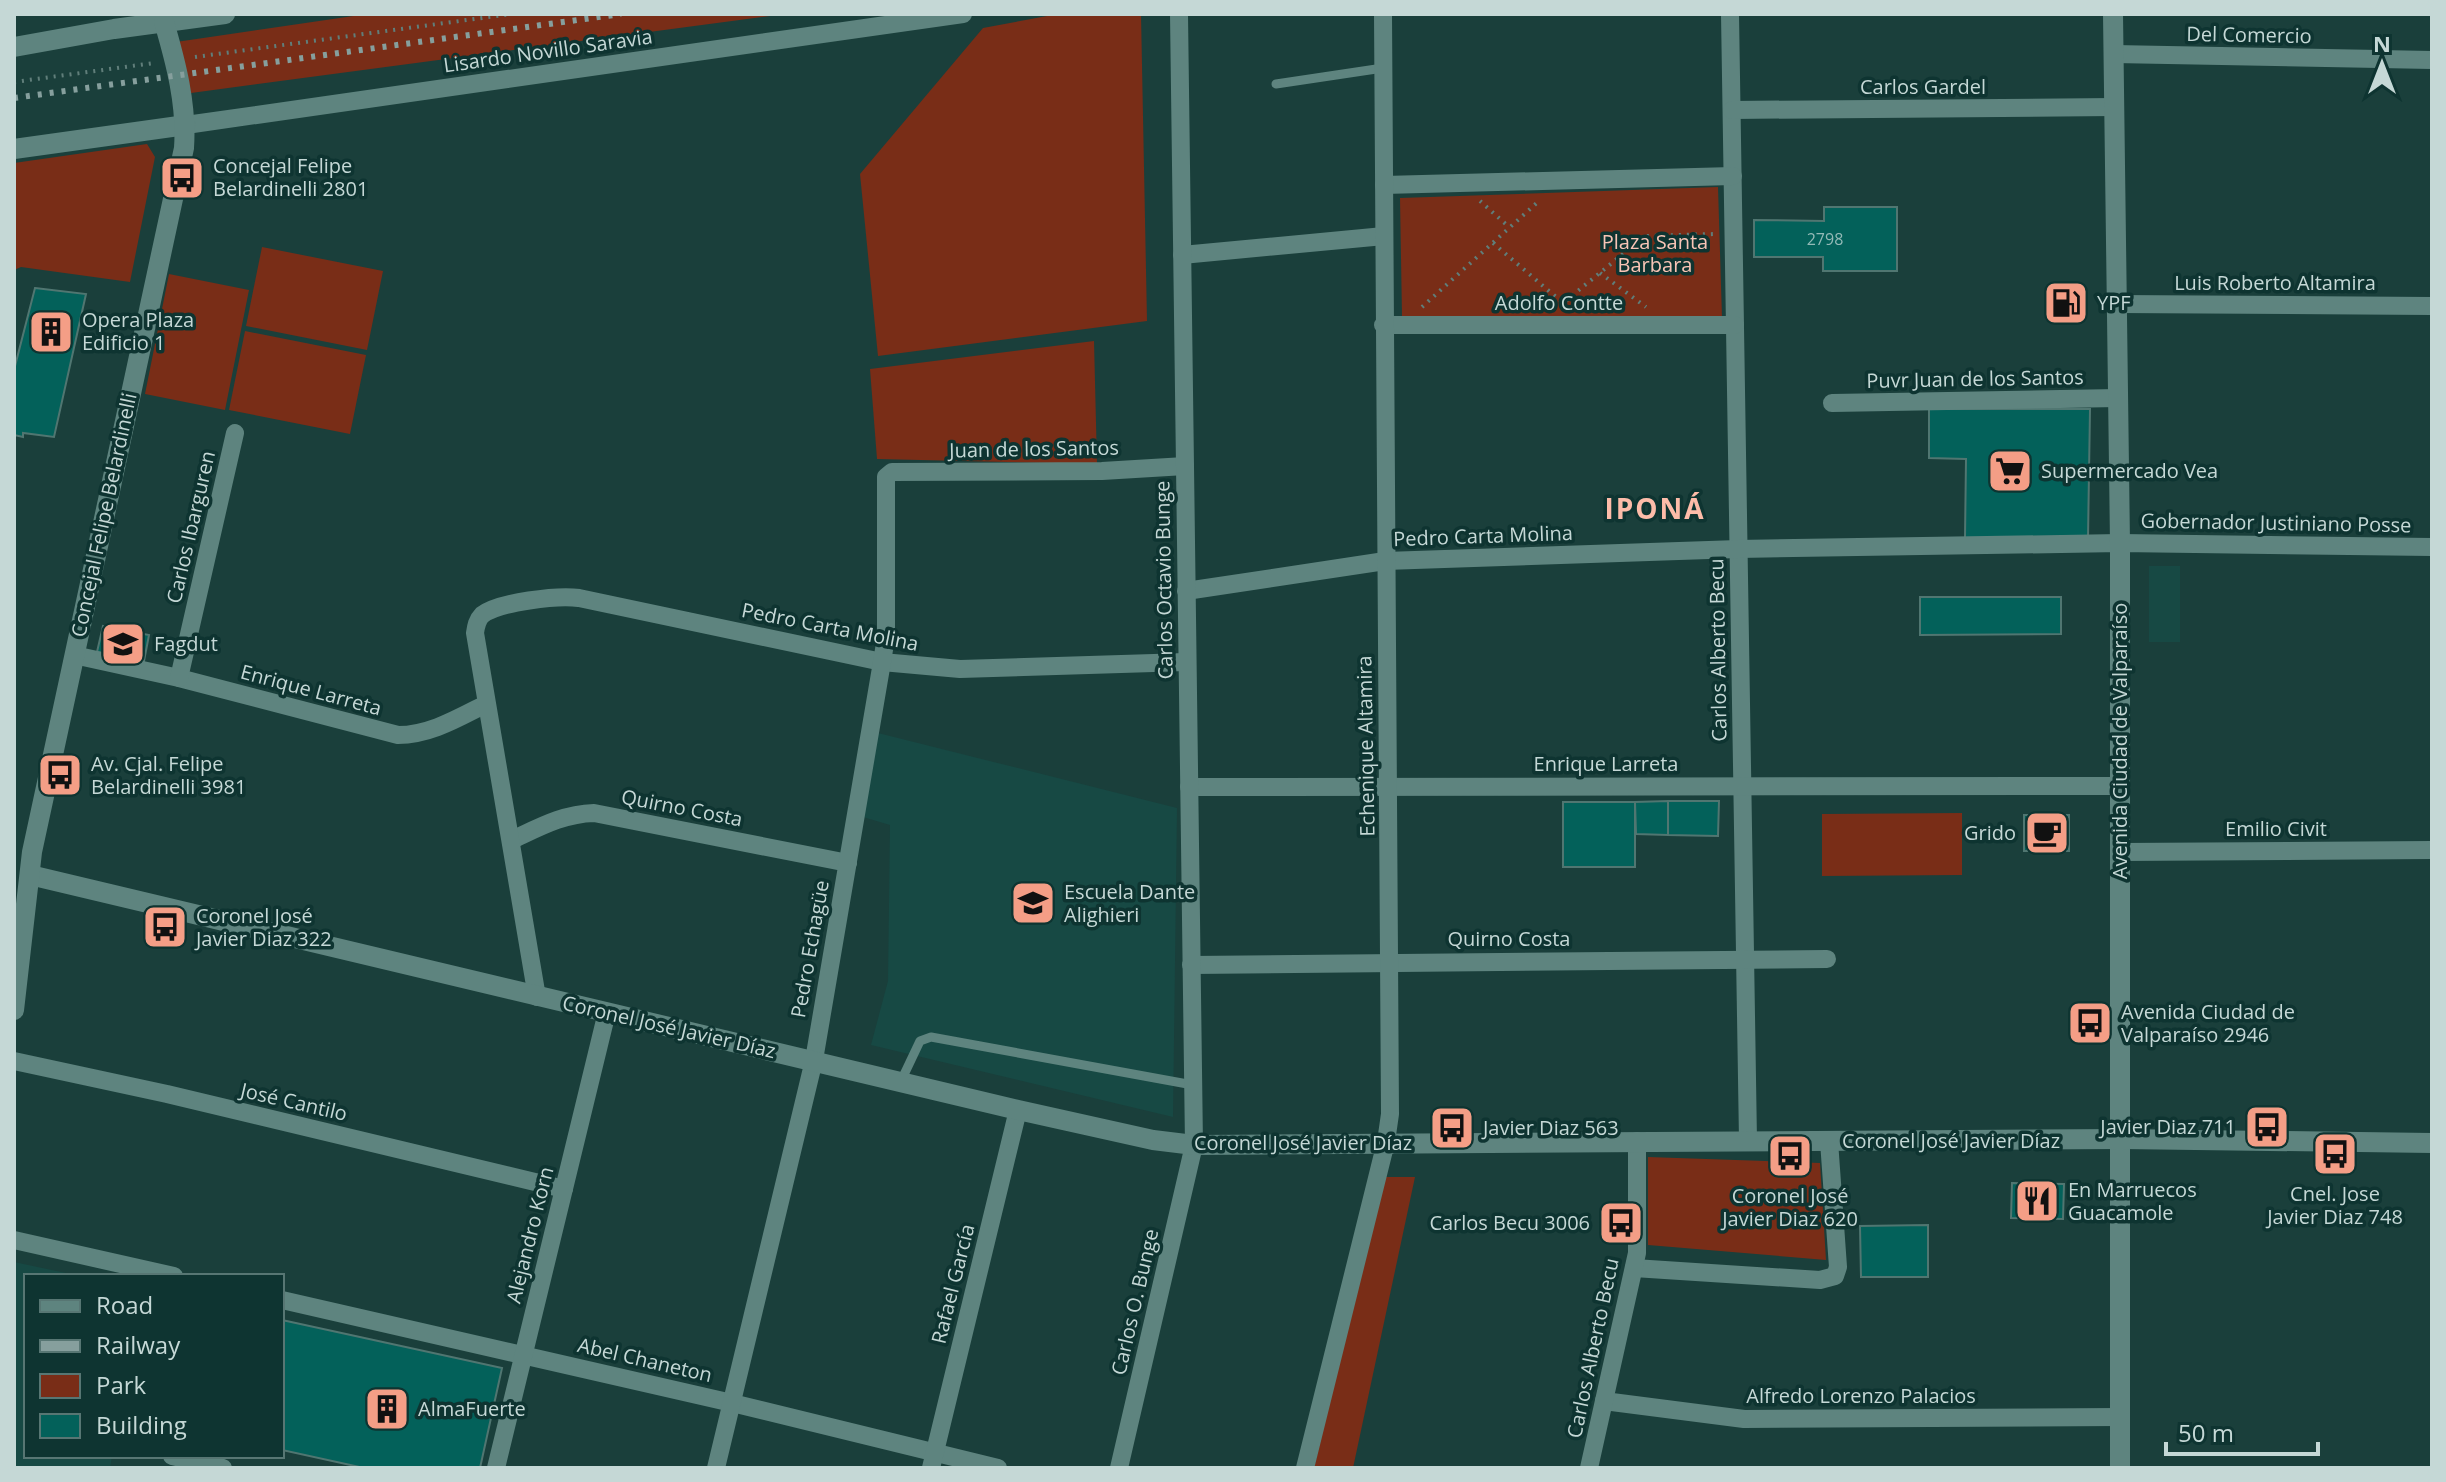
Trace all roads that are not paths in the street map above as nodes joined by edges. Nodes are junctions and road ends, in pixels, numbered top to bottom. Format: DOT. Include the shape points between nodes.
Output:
graph roads {
  1 [pos="225,14"];
  2 [pos="963,14"];
  3 [pos="1179,14"];
  4 [pos="1383,14"];
  5 [pos="1730,14"];
  6 [pos="2113,14"];
  7 [pos="164,22"];
  8 [pos="114,29"];
  9 [pos="14,33"];
  10 [pos="14,47"];
  11 [pos="2114,54"];
  12 [pos="2432,60"];
  13 [pos="1383,68"];
  14 [pos="1276,84"];
  15 [pos="2115,107"];
  16 [pos="1732,110"];
  17 [pos="186,125"];
  18 [pos="14,149"];
  19 [pos="1733,176"];
  20 [pos="1384,185"];
  21 [pos="1384,236"];
  22 [pos="1182,255"];
  23 [pos="2117,304"];
  24 [pos="2432,306"];
  25 [pos="1393,325"];
  26 [pos="1735,325"];
  27 [pos="2118,398"];
  28 [pos="1832,403"];
  29 [pos="235,433"];
  30 [pos="1185,466"];
  31 [pos="886,477"];
  32 [pos="2120,543"];
  33 [pos="2432,547"];
  34 [pos="1738,549"];
  35 [pos="1385,561"];
  36 [pos="1186,591"];
  37 [pos="74,655"];
  38 [pos="882,662"];
  39 [pos="1186,662"];
  40 [pos="179,678"];
  41 [pos="486,704"];
  42 [pos="1389,786"];
  43 [pos="1742,786"];
  44 [pos="2120,786"];
  45 [pos="1189,787"];
  46 [pos="512,840"];
  47 [pos="2432,850"];
  48 [pos="2120,852"];
  49 [pos="848,863"];
  50 [pos="22,873"];
  51 [pos="1827,959"];
  52 [pos="1745,960"];
  53 [pos="1389,962"];
  54 [pos="1191,965"];
  55 [pos="537,997"];
  56 [pos="14,1010"];
  57 [pos="607,1012"];
  58 [pos="814,1060"];
  59 [pos="14,1061"];
  60 [pos="901,1081"];
  61 [pos="1193,1085"];
  62 [pos="1018,1110"];
  63 [pos="2121,1139"];
  64 [pos="1637,1141"];
  65 [pos="1748,1141"];
  66 [pos="1829,1141"];
  67 [pos="1386,1142"];
  68 [pos="2432,1143"];
  69 [pos="1194,1145"];
  70 [pos="564,1189"];
  71 [pos="14,1240"];
  72 [pos="1634,1268"];
  73 [pos="165,1274"];
  74 [pos="284,1300"];
  75 [pos="523,1355"];
  76 [pos="1604,1401"];
  77 [pos="732,1403"];
  78 [pos="2120,1417"];
  79 [pos="197,1459"];
  80 [pos="933,1460"];
  81 [pos="223,1468"];
  82 [pos="496,1468"];
  83 [pos="716,1468"];
  84 [pos="998,1468"];
  85 [pos="1119,1468"];
  86 [pos="1305,1468"];
  87 [pos="1589,1468"];
  88 [pos="2120,1468"];
  1 -- 7 [label="main road"];
  2 -- 17 [label="street, Lisardo Novillo Saravia"];
  3 -- 22 [label="street, Carlos Octavio Bunge"];
  4 -- 13 [label="street, Echenique Altamira"];
  5 -- 16 [label="street, Carlos Alberto Becu"];
  6 -- 11 [label="main road, Avenida Ciudad de Valparaíso"];
  7 -- 8 [label="main road"];
  7 -- 17 [label="main road, Concejal Felipe Belardinelli"];
  8 -- 9 [label="main road"];
  8 -- 10 [label="main road"];
  11 -- 12 [label="street, Del Comercio"];
  11 -- 15 [label="main road, Avenida Ciudad de Valparaíso"];
  13 -- 14 [label="lane"];
  13 -- 20 [label="street, Echenique Altamira"];
  15 -- 16 [label="street, Carlos Gardel"];
  15 -- 23 [label="main road, Avenida Ciudad de Valparaíso"];
  16 -- 19 [label="street, Carlos Alberto Becu"];
  17 -- 18 [label="main road"];
  17 -- 37 [label="main road, Concejal Felipe Belardinelli"];
  19 -- 20 [label="street"];
  19 -- 26 [label="street, Carlos Alberto Becu"];
  20 -- 21 [label="street, Echenique Altamira"];
  21 -- 22 [label="street"];
  21 -- 25 [label="street, Echenique Altamira"];
  22 -- 30 [label="street, Carlos Octavio Bunge"];
  23 -- 24 [label="street, Luis Roberto Altamira"];
  23 -- 27 [label="main road, Avenida Ciudad de Valparaíso"];
  25 -- 26 [label="street, Adolfo Contte"];
  25 -- 35 [label="street, Echenique Altamira"];
  26 -- 34 [label="street, Carlos Alberto Becu"];
  27 -- 28 [label="street, Puvr Juan de los Santos"];
  27 -- 32 [label="main road, Avenida Ciudad de Valparaíso"];
  29 -- 40 [label="street, Carlos Ibarguren"];
  30 -- 31 [label="street, Juan de los Santos" via="892,472"];
  30 -- 36 [label="street, Carlos Octavio Bunge"];
  31 -- 38 [label="street, Pedro Echagüe"];
  32 -- 33 [label="street, Gobernador Justiniano Posse"];
  32 -- 34 [label="street, Pedro Carta Molina"];
  32 -- 44 [label="main road, Avenida Ciudad de Valparaíso"];
  34 -- 35 [label="street, Pedro Carta Molina"];
  34 -- 43 [label="street, Carlos Alberto Becu"];
  35 -- 36 [label="street, Pedro Carta Molina"];
  35 -- 42 [label="street, Echenique Altamira"];
  36 -- 39 [label="street, Carlos Octavio Bunge"];
  37 -- 40 [label="street, Enrique Larreta"];
  37 -- 50 [label="main road, Concejal Felipe Belardinelli" via="32,852"];
  38 -- 39 [label="street, Pedro Carta Molina" via="960,669"];
  38 -- 41 [label="street, Pedro Carta Molina" via="560,596 490,611 476,623"];
  38 -- 49 [label="street, Pedro Echagüe"];
  39 -- 45 [label="street, Carlos Octavio Bunge"];
  40 -- 41 [label="street, Enrique Larreta" via="398,735 416,735"];
  41 -- 46 [label="street"];
  42 -- 43 [label="street, Enrique Larreta"];
  42 -- 45 [label="street, Enrique Larreta"];
  42 -- 53 [label="street, Echenique Altamira"];
  43 -- 44 [label="street, Enrique Larreta"];
  43 -- 52 [label="street, Carlos Alberto Becu"];
  44 -- 48 [label="main road, Avenida Ciudad de Valparaíso"];
  45 -- 54 [label="street, Carlos Octavio Bunge"];
  46 -- 49 [label="street, Quirno Costa" via="556,819 594,813"];
  46 -- 55 [label="street"];
  47 -- 48 [label="street, Emilio Civit"];
  48 -- 63 [label="main road, Avenida Ciudad de Valparaíso"];
  49 -- 58 [label="street, Pedro Echagüe"];
  50 -- 55 [label="main road, Coronel José Javier Díaz"];
  50 -- 56 [label="main road, Concejal Felipe Belardinelli"];
  51 -- 52 [label="street, Quirno Costa"];
  52 -- 53 [label="street, Quirno Costa"];
  52 -- 65 [label="street, Carlos Alberto Becu"];
  53 -- 54 [label="street, Quirno Costa"];
  53 -- 67 [label="street, Echenique Altamira"];
  54 -- 61 [label="street, Carlos Octavio Bunge"];
  55 -- 57 [label="main road, Coronel José Javier Díaz"];
  57 -- 58 [label="main road, Coronel José Javier Díaz"];
  57 -- 70 [label="street, Alejandro Korn"];
  58 -- 60 [label="main road, Coronel José Javier Díaz"];
  58 -- 77 [label="street, Pedro Echagüe"];
  59 -- 70 [label="street, José Cantilo"];
  60 -- 61 [label="lane" via="920,1041 931,1037"];
  60 -- 62 [label="main road, Coronel José Javier Díaz"];
  61 -- 69 [label="street, Carlos Octavio Bunge"];
  62 -- 69 [label="main road, Coronel José Javier Díaz"];
  62 -- 80 [label="street, Rafael García"];
  63 -- 66 [label="main road, Coronel José Javier Díaz"];
  63 -- 68 [label="main road, Coronel José Javier Díaz"];
  63 -- 78 [label="main road, Avenida Ciudad de Valparaíso"];
  64 -- 65 [label="main road, Coronel José Javier Díaz"];
  64 -- 67 [label="main road, Coronel José Javier Díaz"];
  64 -- 72 [label="street, Carlos Alberto Becu"];
  65 -- 66 [label="main road, Coronel José Javier Díaz"];
  66 -- 72 [label="street" via="1835,1276 1820,1280"];
  67 -- 69 [label="main road, Coronel José Javier Díaz"];
  67 -- 86 [label="street, Echenique Altamira"];
  69 -- 85 [label="street, Carlos O. Bunge"];
  70 -- 75 [label="street, Alejandro Korn"];
  71 -- 73 [label="street"];
  72 -- 76 [label="street, Carlos Alberto Becu"];
  74 -- 75 [label="street, Abel Chaneton"];
  75 -- 77 [label="street, Abel Chaneton"];
  75 -- 82 [label="street, Alejandro Korn"];
  76 -- 78 [label="street, Alfredo Lorenzo Palacios" via="1744,1419"];
  76 -- 87 [label="street, Carlos Alberto Becu"];
  77 -- 80 [label="street, Abel Chaneton"];
  77 -- 83 [label="street, Pedro Echagüe"];
  78 -- 88 [label="main road, Avenida Ciudad de Valparaíso"];
  79 -- 81 [label="street"];
  80 -- 84 [label="street, Abel Chaneton"];
}
